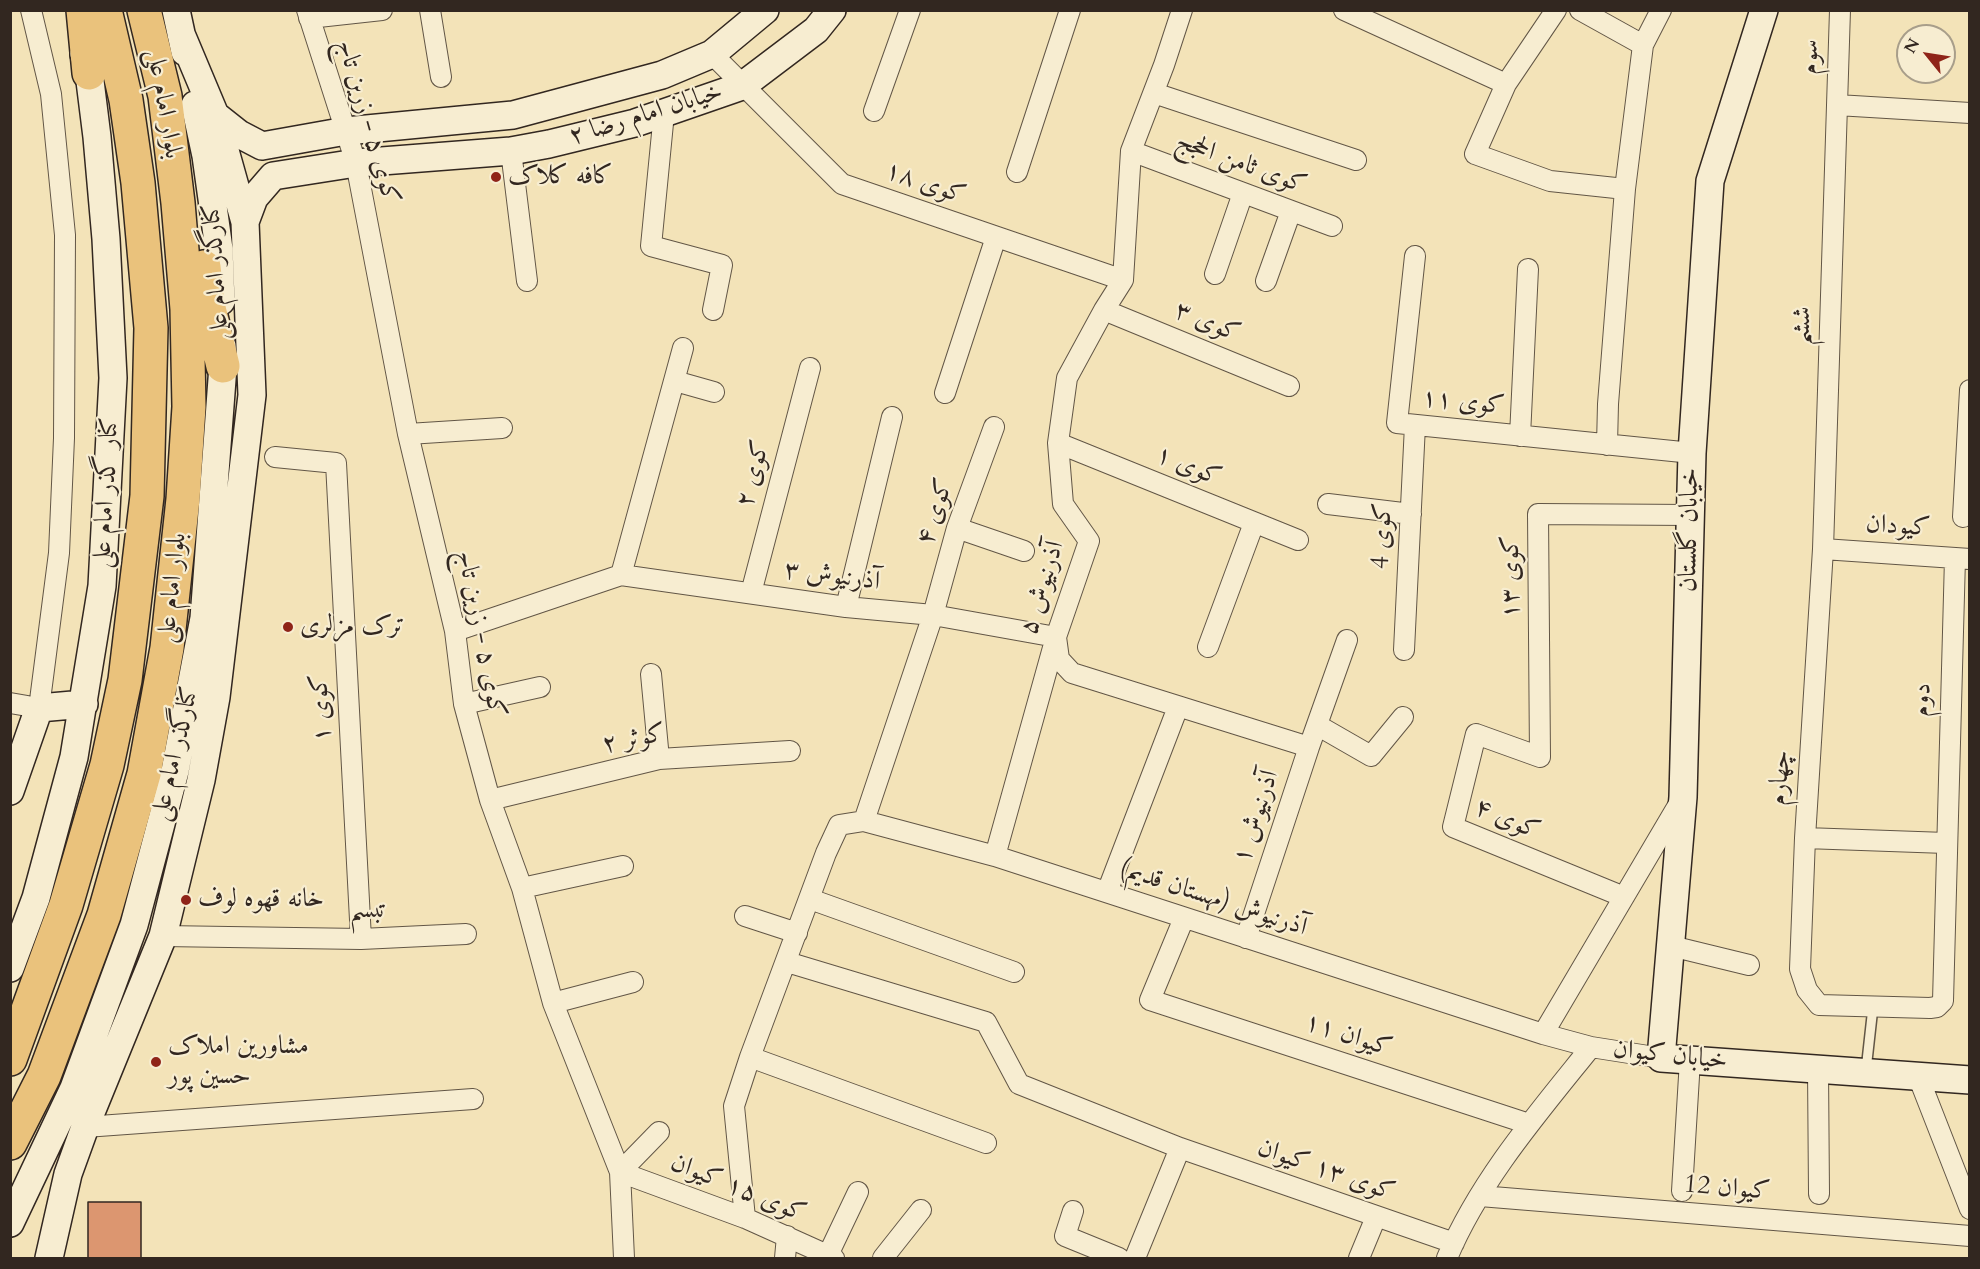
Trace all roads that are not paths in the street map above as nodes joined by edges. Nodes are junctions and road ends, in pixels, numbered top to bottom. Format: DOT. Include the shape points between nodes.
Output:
graph roads {
  1 [pos="31,10"];
  2 [pos="69,10"];
  3 [pos="83,10"];
  4 [pos="105,10"];
  5 [pos="144,10"];
  6 [pos="382,10"];
  7 [pos="430,10"];
  8 [pos="765,10"];
  9 [pos="832,10"];
  10 [pos="910,10"];
  11 [pos="1182,10"];
  12 [pos="1344,10"];
  13 [pos="1556,10"];
  14 [pos="1580,10"];
  15 [pos="1661,10"];
  16 [pos="1764,10"];
  17 [pos="1839,10"];
  18 [pos="1068,11"];
  19 [pos="308,14"];
  20 [pos="179,22"];
  21 [pos="1642,45"];
  22 [pos="712,54"];
  23 [pos="89,73"];
  24 [pos="441,77"];
  25 [pos="1506,84"];
  26 [pos="742,86"];
  27 [pos="1154,93"];
  28 [pos="165,96"];
  29 [pos="1837,105"];
  30 [pos="874,111"];
  31 [pos="664,113"];
  32 [pos="1970,113"];
  33 [pos="215,115"];
  34 [pos="346,131"];
  35 [pos="511,151"];
  36 [pos="1131,151"];
  37 [pos="1356,160"];
  38 [pos="357,163"];
  39 [pos="1017,172"];
  40 [pos="1625,189"];
  41 [pos="1243,193"];
  42 [pos="1291,211"];
  43 [pos="245,222"];
  44 [pos="1332,226"];
  45 [pos="996,237"];
  46 [pos="1415,255"];
  47 [pos="1528,269"];
  48 [pos="1215,274"];
  49 [pos="1123,280"];
  50 [pos="1266,281"];
  51 [pos="527,282"];
  52 [pos="713,310"];
  53 [pos="1104,310"];
  54 [pos="683,348"];
  55 [pos="223,366"];
  56 [pos="810,368"];
  57 [pos="675,381"];
  58 [pos="1289,386"];
  59 [pos="1970,390"];
  60 [pos="714,392"];
  61 [pos="945,393"];
  62 [pos="892,417"];
  63 [pos="1415,425"];
  64 [pos="994,427"];
  65 [pos="501,428"];
  66 [pos="408,434"];
  67 [pos="1520,436"];
  68 [pos="1058,443"];
  69 [pos="1607,445"];
  70 [pos="1692,453"];
  71 [pos="275,457"];
  72 [pos="1328,504"];
  73 [pos="1411,514"];
  74 [pos="1691,515"];
  75 [pos="1963,517"];
  76 [pos="1254,523"];
  77 [pos="957,528"];
  78 [pos="1298,540"];
  79 [pos="1823,549"];
  80 [pos="1024,551"];
  81 [pos="1962,559"];
  82 [pos="621,575"];
  83 [pos="751,593"];
  84 [pos="846,607"];
  85 [pos="933,615"];
  86 [pos="455,631"];
  87 [pos="1056,637"];
  88 [pos="1347,640"];
  89 [pos="1208,647"];
  90 [pos="1404,650"];
  91 [pos="651,674"];
  92 [pos="540,687"];
  93 [pos="216,697"];
  94 [pos="10,703"];
  95 [pos="84,704"];
  96 [pos="464,704"];
  97 [pos="1179,707"];
  98 [pos="39,708"];
  99 [pos="1403,717"];
  100 [pos="1317,725"];
  101 [pos="1309,747"];
  102 [pos="790,751"];
  103 [pos="1540,757"];
  104 [pos="659,759"];
  105 [pos="178,761"];
  106 [pos="10,791"];
  107 [pos="1683,797"];
  108 [pos="490,800"];
  109 [pos="192,818"];
  110 [pos="864,821"];
  111 [pos="1805,838"];
  112 [pos="1946,843"];
  113 [pos="995,856"];
  114 [pos="623,866"];
  115 [pos="522,888"];
  116 [pos="1107,892"];
  117 [pos="1624,897"];
  118 [pos="810,899"];
  119 [pos="745,916"];
  120 [pos="1184,918"];
  121 [pos="797,933"];
  122 [pos="466,934"];
  123 [pos="163,936"];
  124 [pos="1246,938"];
  125 [pos="361,939"];
  126 [pos="1671,946"];
  127 [pos="786,962"];
  128 [pos="1749,965"];
  129 [pos="10,968"];
  130 [pos="1014,972"];
  131 [pos="633,982"];
  132 [pos="553,1003"];
  133 [pos="1819,1005"];
  134 [pos="1873,1007"];
  135 [pos="1543,1034"];
  136 [pos="1591,1047"];
  137 [pos="750,1057"];
  138 [pos="1661,1058"];
  139 [pos="10,1059"];
  140 [pos="1690,1060"];
  141 [pos="1818,1069"];
  142 [pos="1866,1072"];
  143 [pos="1968,1074"];
  144 [pos="1918,1076"];
  145 [pos="474,1100"];
  146 [pos="1529,1124"];
  147 [pos="85,1127"];
  148 [pos="659,1132"];
  149 [pos="10,1143"];
  150 [pos="986,1143"];
  151 [pos="1180,1148"];
  152 [pos="620,1172"];
  153 [pos="1682,1191"];
  154 [pos="858,1192"];
  155 [pos="1819,1194"];
  156 [pos="1480,1196"];
  157 [pos="1970,1209"];
  158 [pos="921,1210"];
  159 [pos="1073,1210"];
  160 [pos="1376,1217"];
  161 [pos="745,1218"];
  162 [pos="10,1223"];
  163 [pos="787,1236"];
  164 [pos="1970,1236"];
  165 [pos="1450,1251"];
  166 [pos="831,1257"];
  167 [pos="49,1258"];
  168 [pos="624,1258"];
  169 [pos="785,1258"];
  170 [pos="883,1258"];
  171 [pos="1119,1258"];
  172 [pos="1135,1258"];
  173 [pos="1359,1258"];
  1 -- 98 [label="street" via="51,94 65,235 59,553"];
  2 -- 23 [label="street, کنار گذر امام علی"];
  3 -- 23 [label="highway"];
  4 -- 139 [label="highway, بلوار امام علی" via="130,124 151,328 147,496 125,680 107,765 66,905"];
  5 -- 28 [label="highway, بلوار امام علی"];
  6 -- 19 [label="street"];
  7 -- 24 [label="street"];
  8 -- 22 [label="street, خیابان امام رضا ۲"];
  9 -- 26 [label="street, خیابان امام رضا ۲" via="816,30"];
  10 -- 30 [label="street"];
  11 -- 27 [label="street"];
  12 -- 25 [label="street"];
  13 -- 25 [label="street"];
  14 -- 21 [label="street"];
  15 -- 21 [label="street"];
  16 -- 70 [label="street, خیابان گلستان" via="1710,180"];
  17 -- 29 [label="street, سوم"];
  18 -- 39 [label="street"];
  19 -- 34 [label="street, کوی ۵ - زرین تاج"];
  20 -- 33 [label="street"];
  20 -- 55 [label="street, کنارگذر امام علی" via="206,156 219,249"];
  21 -- 40 [label="street"];
  22 -- 26 [label="street, کوی ۱۸"];
  22 -- 34 [label="street, خیابان امام رضا ۲" via="662,75 513,115"];
  23 -- 95 [label="street, کنار گذر امام علی" via="106,239 113,378 102,586"];
  25 -- 40 [label="street" via="1475,154 1550,181"];
  26 -- 31 [label="street, خیابان امام رضا ۲"];
  26 -- 45 [label="street, کوی ۱۸" via="842,184"];
  27 -- 36 [label="street"];
  27 -- 37 [label="street"];
  28 -- 55 [label="highway" via="192,176 208,304"];
  28 -- 149 [label="highway, بلوار امام علی" via="186,297 189,407 167,648 144,774 104,915 44,1076"];
  29 -- 32 [label="street"];
  29 -- 79 [label="street, ششم"];
  31 -- 35 [label="street, خیابان امام رضا ۲"];
  31 -- 52 [label="street" via="651,246 722,265"];
  33 -- 34 [label="street, خیابان امام رضا ۲" via="262,146"];
  33 -- 43 [label="street"];
  34 -- 38 [label="street, کوی ۵ - زرین تاج"];
  35 -- 38 [label="street, خیابان امام رضا ۲"];
  35 -- 51 [label="street"];
  36 -- 41 [label="street, کوی ثامن الحجج"];
  36 -- 49 [label="street"];
  38 -- 43 [label="street, خیابان امام رضا ۲" via="273,176 254,198"];
  38 -- 66 [label="street, کوی ۵ - زرین تاج"];
  40 -- 69 [label="street"];
  41 -- 42 [label="street, کوی ثامن الحجج"];
  41 -- 48 [label="street"];
  42 -- 44 [label="street, کوی ثامن الحجج"];
  42 -- 50 [label="street"];
  43 -- 93 [label="street" via="252,395"];
  45 -- 49 [label="street, کوی ۱۸"];
  45 -- 61 [label="street"];
  46 -- 63 [label="street, کوی ۱۱" via="1398,423"];
  47 -- 67 [label="street"];
  49 -- 53 [label="street, آذرنیوش ۵"];
  53 -- 58 [label="street, کوی ۳"];
  53 -- 68 [label="street, آذرنیوش ۵" via="1067,378"];
  54 -- 57 [label="street"];
  55 -- 105 [label="street, کنارگذر امام علی" via="204,618"];
  56 -- 83 [label="street, کوی ۲"];
  57 -- 60 [label="street"];
  57 -- 82 [label="street"];
  59 -- 75 [label="street"];
  62 -- 84 [label="street"];
  63 -- 67 [label="street, کوی ۱۱"];
  63 -- 73 [label="street, کوی 4"];
  64 -- 77 [label="street, کوی ۴"];
  65 -- 66 [label="street"];
  66 -- 86 [label="street, کوی ۵ - زرین تاج"];
  67 -- 69 [label="street, کوی ۱۱"];
  68 -- 76 [label="street, کوی ۱"];
  68 -- 87 [label="street, آذرنیوش ۵" via="1063,504 1089,542"];
  69 -- 70 [label="street, کوی ۱۱"];
  70 -- 74 [label="street, خیابان گلستان"];
  71 -- 125 [label="street, کوی ۱" via="336,463"];
  72 -- 73 [label="street"];
  73 -- 90 [label="street, کوی 4"];
  74 -- 103 [label="street, کوی ۱۳" via="1538,514"];
  74 -- 107 [label="street, خیابان گلستان"];
  76 -- 78 [label="street, کوی ۱"];
  76 -- 89 [label="street"];
  77 -- 80 [label="street"];
  77 -- 85 [label="street, کوی ۴"];
  79 -- 81 [label="street, کیودان"];
  79 -- 111 [label="street, چهارم"];
  81 -- 112 [label="street, دوم"];
  82 -- 83 [label="street, آذرنیوش ۳"];
  82 -- 86 [label="street, آذرنیوش ۳"];
  83 -- 84 [label="street, آذرنیوش ۳"];
  84 -- 85 [label="street, آذرنیوش ۳"];
  85 -- 87 [label="street, آذرنیوش ۳"];
  85 -- 110 [label="street"];
  86 -- 96 [label="street, کوی ۵ - زرین تاج"];
  87 -- 97 [label="street" via="1059,659 1072,673"];
  87 -- 113 [label="street, آذرنیوش ۵"];
  88 -- 100 [label="street, آذرنیوش ۱"];
  91 -- 104 [label="street"];
  92 -- 96 [label="street"];
  93 -- 105 [label="street"];
  93 -- 109 [label="street"];
  94 -- 98 [label="street"];
  95 -- 98 [label="street"];
  95 -- 129 [label="street, کنار گذر امام علی" via="74,757 36,898"];
  96 -- 108 [label="street, کوی ۵ - زرین تاج"];
  97 -- 101 [label="street"];
  97 -- 116 [label="street"];
  98 -- 106 [label="street"];
  99 -- 100 [label="street" via="1371,756"];
  100 -- 101 [label="street, آذرنیوش ۱"];
  101 -- 124 [label="street, آذرنیوش ۱"];
  102 -- 104 [label="street, کوثر ۲"];
  103 -- 117 [label="street, کوی ۴" via="1476,734 1453,827"];
  104 -- 108 [label="street, کوثر ۲"];
  105 -- 109 [label="street"];
  105 -- 162 [label="street, کنارگذر امام علی" via="134,925 74,1088"];
  107 -- 117 [label="street"];
  107 -- 126 [label="street, خیابان گلستان"];
  108 -- 115 [label="street, کوی ۵ - زرین تاج"];
  109 -- 123 [label="street"];
  110 -- 113 [label="street, آذرنیوش (مهستان قدیم)"];
  110 -- 118 [label="street" via="839,825"];
  111 -- 112 [label="street"];
  111 -- 133 [label="street, چهارم" via="1800,969 1807,990"];
  112 -- 134 [label="street, دوم" via="1942,1001 1930,1008"];
  113 -- 116 [label="street, آذرنیوش (مهستان قدیم)"];
  114 -- 115 [label="street"];
  115 -- 132 [label="street, کوی ۵ - زرین تاج"];
  116 -- 120 [label="street, آذرنیوش (مهستان قدیم)"];
  117 -- 135 [label="street"];
  118 -- 121 [label="street"];
  118 -- 130 [label="street"];
  119 -- 121 [label="street"];
  120 -- 124 [label="street, آذرنیوش (مهستان قدیم)"];
  120 -- 146 [label="street, کیوان ۱۱" via="1150,1000"];
  121 -- 127 [label="street"];
  122 -- 125 [label="street, تبسم"];
  123 -- 125 [label="street, تبسم"];
  123 -- 147 [label="street"];
  124 -- 135 [label="street, آذرنیوش (مهستان قدیم)"];
  126 -- 128 [label="street"];
  126 -- 138 [label="street, خیابان گلستان"];
  127 -- 137 [label="street"];
  127 -- 151 [label="street, کوی ۱۳ کیوان" via="986,1022 1019,1084"];
  131 -- 132 [label="street"];
  132 -- 152 [label="street, کوی ۵ - زرین تاج"];
  133 -- 134 [label="street, دوم"];
  134 -- 142 [label="lane"];
  135 -- 136 [label="street, آذرنیوش (مهستان قدیم)"];
  136 -- 138 [label="street, خیابان کیوان"];
  136 -- 146 [label="street, خیابان کیوان"];
  137 -- 150 [label="street"];
  137 -- 161 [label="street" via="734,1106"];
  138 -- 140 [label="street, خیابان کیوان"];
  140 -- 141 [label="street, خیابان کیوان"];
  140 -- 153 [label="street"];
  141 -- 142 [label="street, خیابان کیوان"];
  141 -- 155 [label="street"];
  142 -- 144 [label="street, خیابان کیوان"];
  143 -- 144 [label="street, خیابان کیوان"];
  144 -- 157 [label="street"];
  145 -- 147 [label="street"];
  146 -- 156 [label="street, خیابان کیوان"];
  147 -- 167 [label="street" via="68,1174"];
  148 -- 152 [label="street"];
  151 -- 160 [label="street, کوی ۱۳ کیوان"];
  151 -- 172 [label="street"];
  152 -- 161 [label="street, کوی ۱۵ کیوان"];
  152 -- 168 [label="street, کوی ۵ - زرین تاج"];
  154 -- 166 [label="street"];
  156 -- 164 [label="street, کیوان 12"];
  156 -- 165 [label="street, خیابان کیوان"];
  158 -- 170 [label="street"];
  159 -- 171 [label="street" via="1065,1236"];
  160 -- 165 [label="street, کوی ۱۳ کیوان"];
  160 -- 173 [label="street"];
  161 -- 163 [label="street, کوی ۱۵ کیوان"];
  163 -- 166 [label="street, کوی ۱۵ کیوان"];
  163 -- 169 [label="street"];
}
